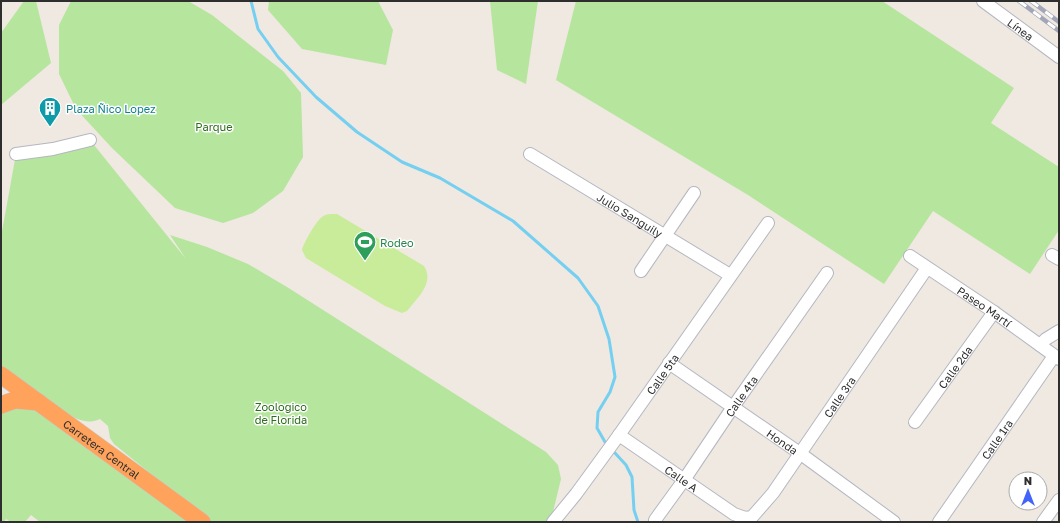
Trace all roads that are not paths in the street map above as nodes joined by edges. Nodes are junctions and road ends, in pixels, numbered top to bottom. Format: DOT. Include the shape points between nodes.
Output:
graph roads {
  1 [pos="983,1"];
  2 [pos="1059,57"];
  3 [pos="90,140"];
  4 [pos="16,154"];
  5 [pos="530,154"];
  6 [pos="694,193"];
  7 [pos="768,223"];
  8 [pos="665,235"];
  9 [pos="910,256"];
  10 [pos="926,268"];
  11 [pos="641,271"];
  12 [pos="827,273"];
  13 [pos="730,276"];
  14 [pos="994,312"];
  15 [pos="1059,331"];
  16 [pos="1040,345"];
  17 [pos="1057,357"];
  18 [pos="669,363"];
  19 [pos="2,376"];
  20 [pos="38,402"];
  21 [pos="1,405"];
  22 [pos="733,407"];
  23 [pos="915,422"];
  24 [pos="619,435"];
  25 [pos="801,454"];
  26 [pos="684,480"];
  27 [pos="1059,500"];
  28 [pos="745,518"];
  29 [pos="655,520"];
  30 [pos="202,522"];
  31 [pos="553,522"];
  32 [pos="894,522"];
  33 [pos="939,522"];
  34 [pos="1043,522"];
  1 -- 2 [label="street, Línea"];
  3 -- 4 [label="street"];
  5 -- 8 [label="street, Julio Sanguily"];
  6 -- 8 [label="street"];
  7 -- 13 [label="street, Calle 5ta"];
  8 -- 11 [label="street"];
  8 -- 13 [label="street, Julio Sanguily"];
  9 -- 10 [label="street, Paseo Martí"];
  10 -- 14 [label="street, Paseo Martí"];
  10 -- 25 [label="street, Calle 3ra"];
  12 -- 22 [label="street, Calle 4ta"];
  13 -- 18 [label="street, Calle 5ta"];
  14 -- 16 [label="street, Paseo Martí"];
  14 -- 23 [label="street, Calle 2da"];
  15 -- 16 [label="street"];
  16 -- 17 [label="street, Paseo Martí"];
  17 -- 33 [label="street, Calle 1ra"];
  18 -- 22 [label="street, Honda"];
  18 -- 24 [label="street, Calle 5ta"];
  19 -- 20 [label="highway, Carretera Central"];
  20 -- 21 [label="highway" via="15,400"];
  20 -- 30 [label="highway, Carretera Central"];
  22 -- 25 [label="street, Honda"];
  22 -- 26 [label="street, Calle 4ta"];
  24 -- 26 [label="street, Calle A"];
  24 -- 31 [label="street, Calle 5ta"];
  25 -- 28 [label="street, Calle 3ra" via="760,510 752,517"];
  25 -- 32 [label="street, Honda"];
  26 -- 28 [label="street, Calle A" via="734,514"];
  26 -- 29 [label="street, Calle 4ta"];
  27 -- 34 [label="street"];
}
